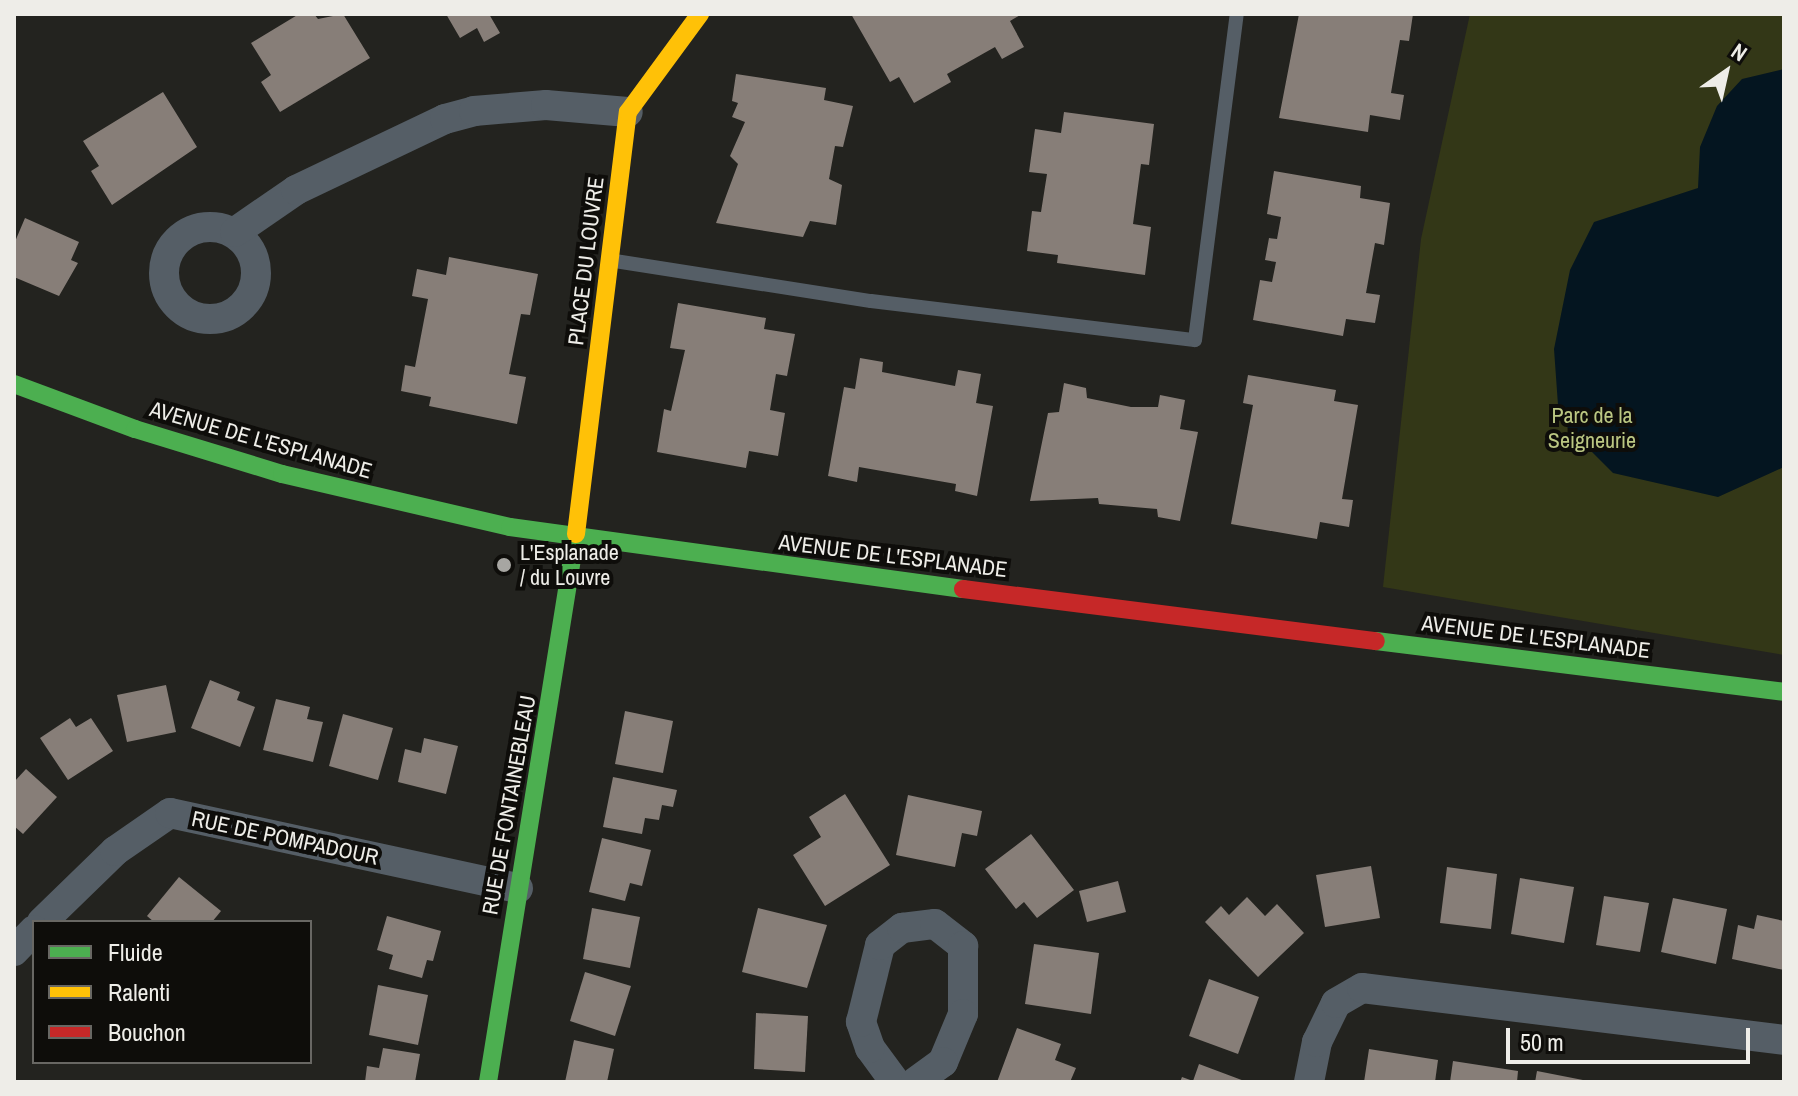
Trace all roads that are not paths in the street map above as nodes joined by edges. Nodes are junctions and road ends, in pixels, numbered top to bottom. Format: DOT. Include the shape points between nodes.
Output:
graph roads {
  1 [pos="700,14"];
  2 [pos="1237,14"];
  3 [pos="628,112"];
  4 [pos="235,232"];
  5 [pos="611,260"];
  6 [pos="14,384"];
  7 [pos="575,537"];
  8 [pos="1784,692"];
  9 [pos="518,888"];
  10 [pos="39,920"];
  11 [pos="1784,1040"];
  12 [pos="488,1082"];
  13 [pos="895,1082"];
  14 [pos="915,1082"];
  15 [pos="1309,1082"];
  1 -- 3 [label="street, PLACE DU LOUVRE"];
  2 -- 5 [label="lane" via="1195,340 871,301"];
  3 -- 4 [label="street" via="546,105 445,119 296,190"];
  3 -- 5 [label="street, PLACE DU LOUVRE"];
  5 -- 7 [label="street, PLACE DU LOUVRE"];
  6 -- 7 [label="street, AVENUE DE L'ESPLANADE" via="135,429 282,474 450,515"];
  7 -- 8 [label="street, AVENUE DE L'ESPLANADE"];
  7 -- 9 [label="street, RUE DE FONTAINEBLEAU"];
  9 -- 10 [label="street, RUE DE POMPADOUR" via="170,813 115,851"];
  9 -- 12 [label="street, RUE DE FONTAINEBLEAU"];
  11 -- 15 [label="street" via="1362,988 1336,1003 1317,1042"];
  13 -- 14 [label="street" via="870,1048 861,1022 880,945 902,928 935,924 963,946 963,1014 943,1062"];
}
